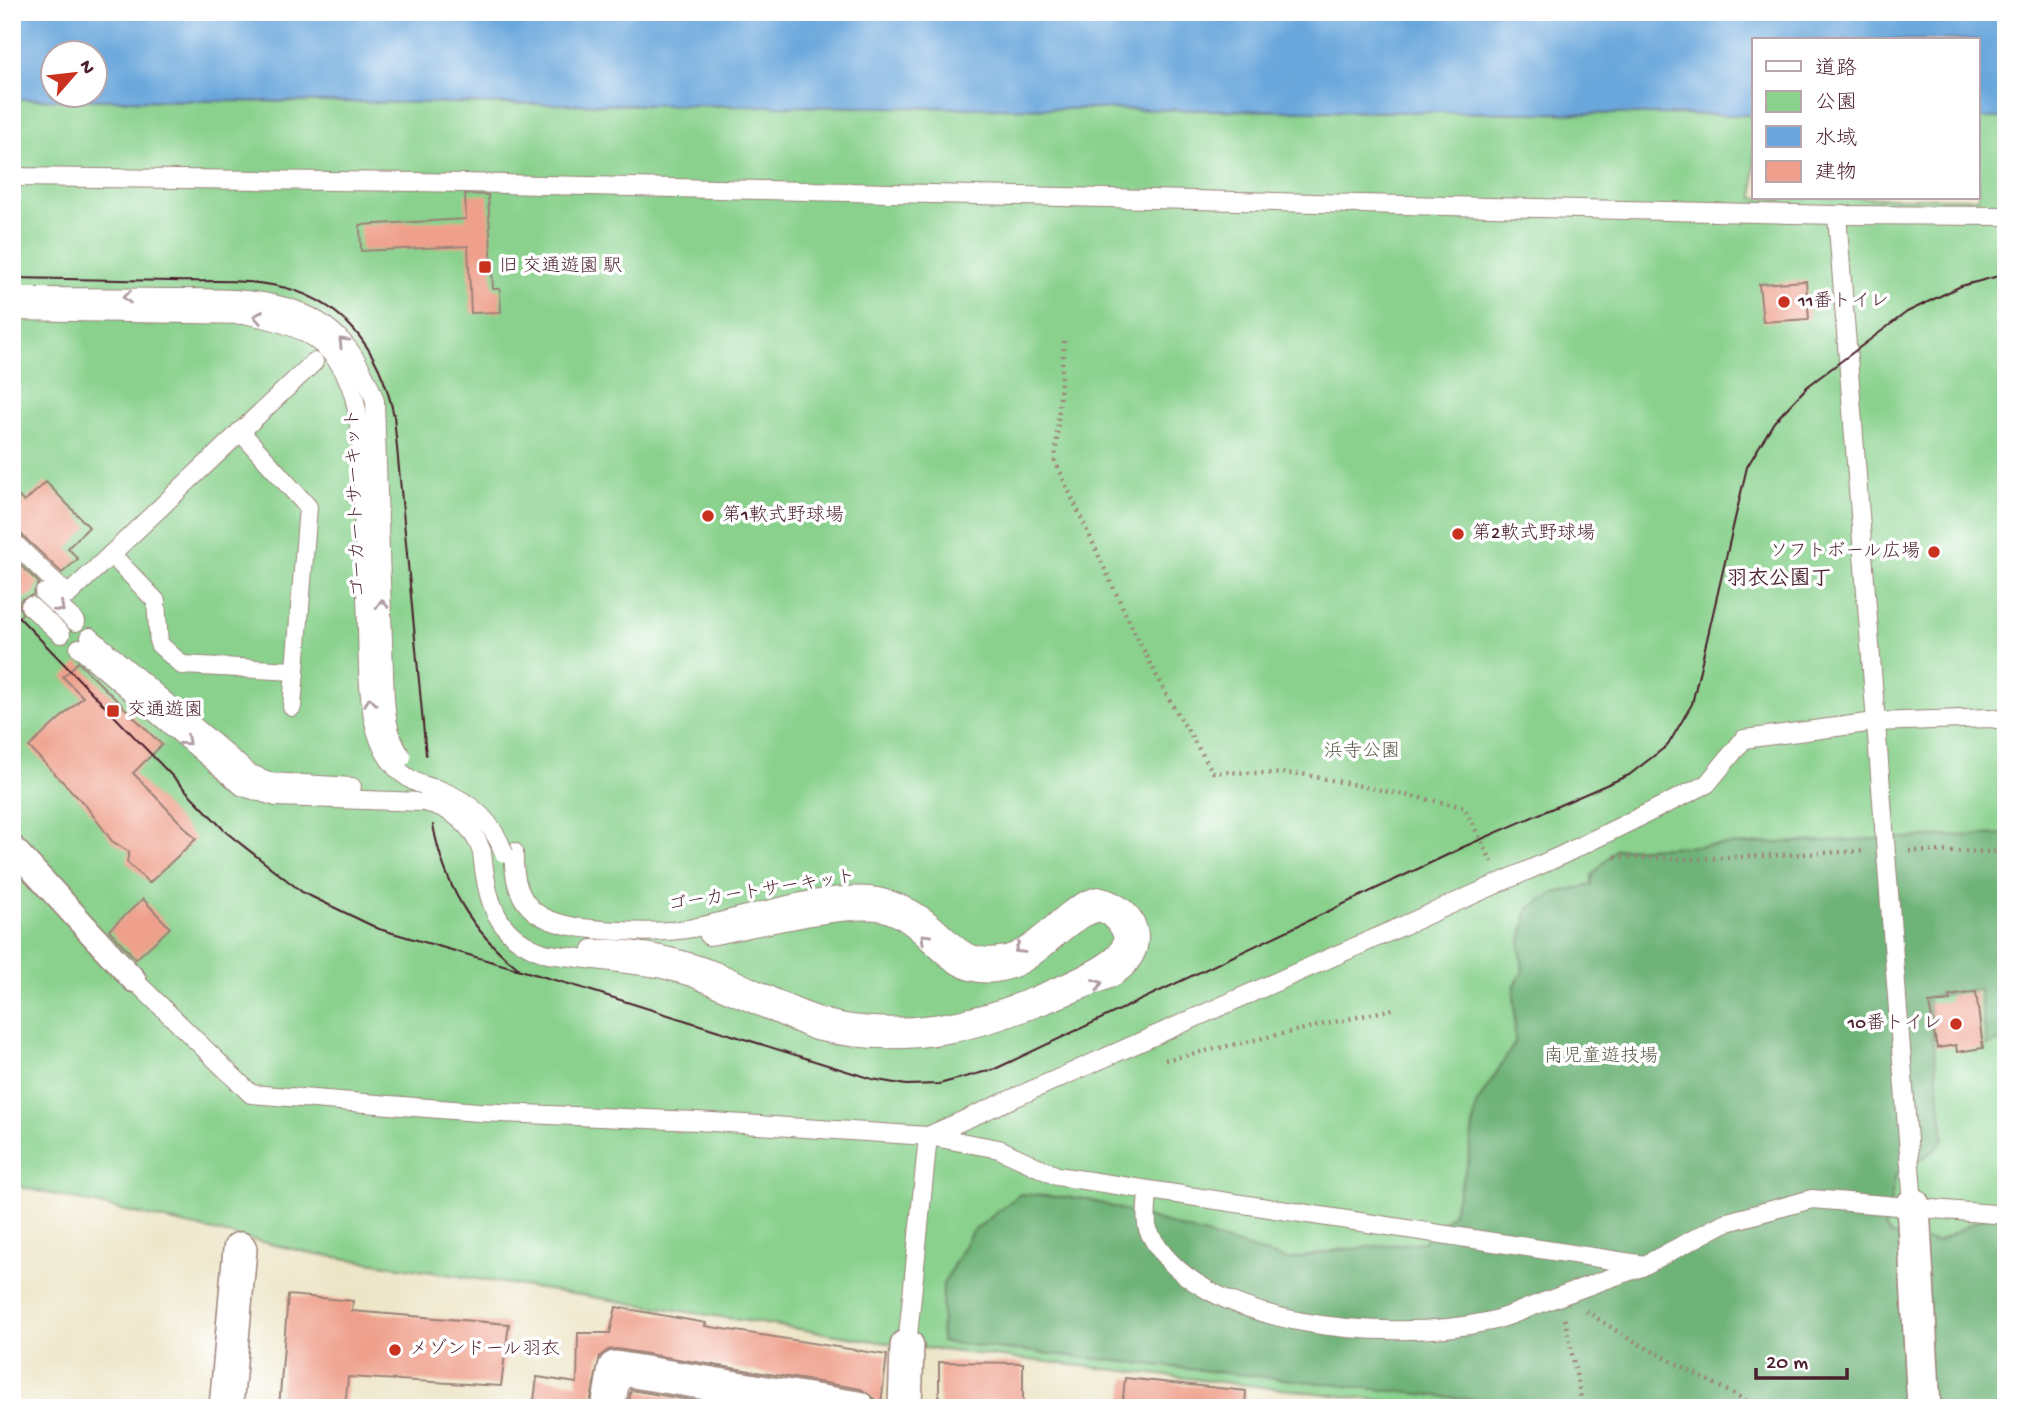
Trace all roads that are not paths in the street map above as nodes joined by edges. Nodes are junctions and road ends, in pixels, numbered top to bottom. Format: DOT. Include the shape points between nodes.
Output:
graph roads {
  1 [pos="12,177"];
  2 [pos="1837,215"];
  3 [pos="2006,215"];
  4 [pos="12,296"];
  5 [pos="12,311"];
  6 [pos="314,362"];
  7 [pos="240,431"];
  8 [pos="12,541"];
  9 [pos="111,554"];
  10 [pos="44,593"];
  11 [pos="30,606"];
  12 [pos="76,622"];
  13 [pos="61,634"];
  14 [pos="84,642"];
  15 [pos="295,671"];
  16 [pos="376,671"];
  17 [pos="292,707"];
  18 [pos="2006,721"];
  19 [pos="1875,722"];
  20 [pos="12,848"];
  21 [pos="498,852"];
  22 [pos="134,980"];
  23 [pos="928,1136"];
  24 [pos="1148,1190"];
  25 [pos="1913,1205"];
  26 [pos="2006,1215"];
  27 [pos="240,1249"];
  28 [pos="1645,1265"];
  29 [pos="907,1346"];
  30 [pos="226,1408"];
  31 [pos="608,1408"];
  32 [pos="858,1408"];
  33 [pos="905,1408"];
  34 [pos="1924,1408"];
  1 -- 2 [label="lane" via="432,182"];
  2 -- 3 [label="lane"];
  2 -- 19 [label="lane"];
  16 -- 4 [label="lane, ゴーカートサーキット, one-way" via="375,401 351,349 321,323 266,300"];
  16 -- 5 [label="lane, ゴーカートサーキット, one-way" via="361,419 347,375 334,356 300,330 248,315"];
  6 -- 7 [label="lane"];
  7 -- 9 [label="lane"];
  7 -- 15 [label="lane" via="308,507"];
  8 -- 9 [label="lane" via="68,595"];
  9 -- 15 [label="lane" via="156,601 159,644 182,665"];
  10 -- 12 [label="lane, one-way"];
  11 -- 13 [label="lane"];
  14 -- 21 [label="lane, ゴーカートサーキット, one-way, bridge" via="267,789 422,797"];
  15 -- 17 [label="lane"];
  21 -- 16 [label="lane, ゴーカートサーキット, one-way, bridge" via="503,825 462,791 420,774 398,752"];
  18 -- 19 [label="lane"];
  19 -- 23 [label="lane" via="1744,739 1707,784 1502,882"];
  19 -- 25 [label="lane"];
  20 -- 22 [label="street"];
  21 -- 21 [label="lane, ゴーカートサーキット, one-way" via="486,894 507,929 531,948 692,977 805,1027 835,1035 911,1040 992,1025 1112,978 1128,968 1138,951 1133,917 1121,905 1098,896 1073,906 1020,950 996,957 961,950 911,908 870,896 848,895 689,929 623,932 560,926 539,916 523,900"];
  22 -- 23 [label="lane" via="251,1094 478,1112"];
  23 -- 24 [label="lane" via="999,1149 1057,1176"];
  23 -- 29 [label="lane"];
  24 -- 28 [label="lane"];
  24 -- 28 [label="lane" via="1148,1230 1174,1265 1202,1287 1269,1315 1341,1328 1416,1333 1488,1322"];
  25 -- 26 [label="lane"];
  25 -- 28 [label="lane" via="1812,1199 1724,1223"];
  25 -- 34 [label="street"];
  27 -- 30 [label="street"];
  29 -- 33 [label="street"];
  31 -- 32 [label="street" via="615,1368"];
}
